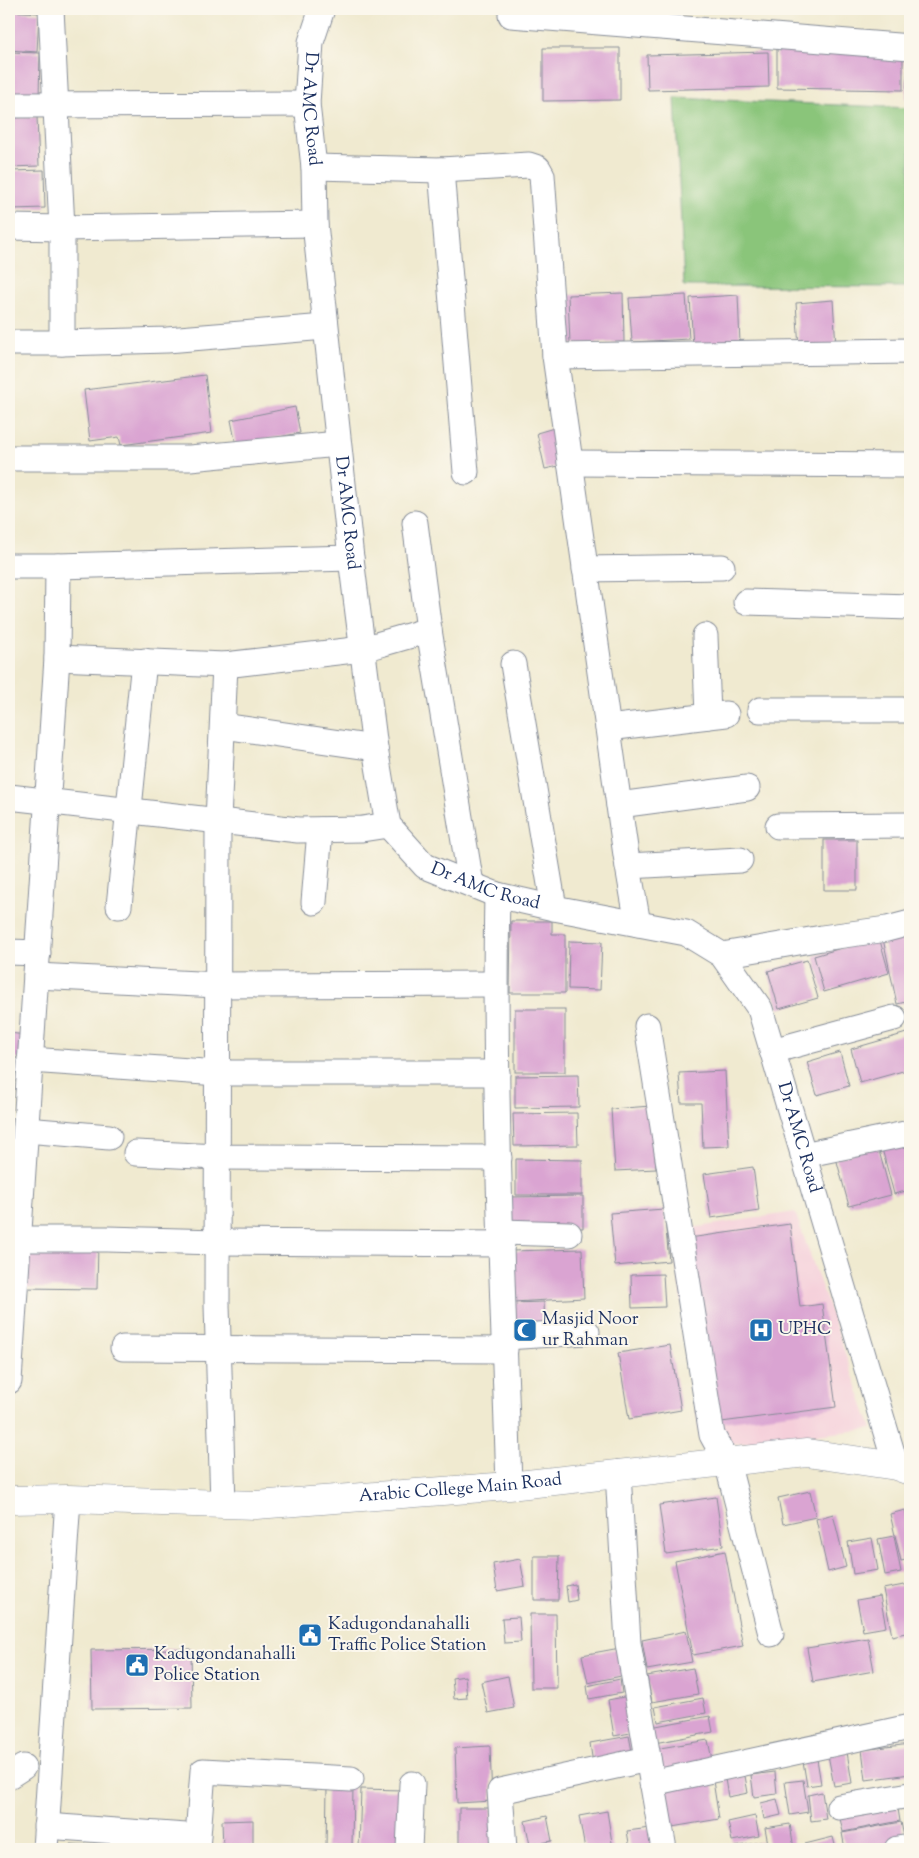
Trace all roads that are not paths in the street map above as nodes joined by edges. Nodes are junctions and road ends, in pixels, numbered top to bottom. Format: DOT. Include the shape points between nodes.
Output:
graph roads {
  1 [pos="51,9"];
  2 [pos="322,9"];
  3 [pos="511,15"];
  4 [pos="910,46"];
  5 [pos="307,104"];
  6 [pos="9,105"];
  7 [pos="55,106"];
  8 [pos="314,167"];
  9 [pos="441,170"];
  10 [pos="315,224"];
  11 [pos="9,227"];
  12 [pos="62,228"];
  13 [pos="325,327"];
  14 [pos="9,343"];
  15 [pos="62,343"];
  16 [pos="910,351"];
  17 [pos="555,356"];
  18 [pos="338,444"];
  19 [pos="9,458"];
  20 [pos="570,463"];
  21 [pos="910,465"];
  22 [pos="466,472"];
  23 [pos="415,523"];
  24 [pos="351,558"];
  25 [pos="9,566"];
  26 [pos="58,566"];
  27 [pos="722,566"];
  28 [pos="585,569"];
  29 [pos="746,602"];
  30 [pos="910,607"];
  31 [pos="429,630"];
  32 [pos="705,636"];
  33 [pos="363,649"];
  34 [pos="57,658"];
  35 [pos="144,661"];
  36 [pos="513,664"];
  37 [pos="225,665"];
  38 [pos="760,710"];
  39 [pos="910,710"];
  40 [pos="223,726"];
  41 [pos="608,728"];
  42 [pos="375,748"];
  43 [pos="747,788"];
  44 [pos="9,797"];
  45 [pos="48,801"];
  46 [pos="619,806"];
  47 [pos="130,810"];
  48 [pos="218,821"];
  49 [pos="388,825"];
  50 [pos="910,825"];
  51 [pos="778,826"];
  52 [pos="320,830"];
  53 [pos="740,860"];
  54 [pos="628,866"];
  55 [pos="471,884"];
  56 [pos="497,895"];
  57 [pos="314,902"];
  58 [pos="119,906"];
  59 [pos="554,908"];
  60 [pos="910,923"];
  61 [pos="638,924"];
  62 [pos="9,952"];
  63 [pos="722,955"];
  64 [pos="37,964"];
  65 [pos="495,984"];
  66 [pos="218,985"];
  67 [pos="894,1018"];
  68 [pos="647,1026"];
  69 [pos="772,1051"];
  70 [pos="30,1060"];
  71 [pos="218,1072"];
  72 [pos="496,1073"];
  73 [pos="26,1130"];
  74 [pos="910,1133"];
  75 [pos="109,1137"];
  76 [pos="136,1153"];
  77 [pos="804,1155"];
  78 [pos="218,1157"];
  79 [pos="499,1158"];
  80 [pos="569,1234"];
  81 [pos="502,1238"];
  82 [pos="18,1239"];
  83 [pos="217,1242"];
  84 [pos="587,1332"];
  85 [pos="505,1344"];
  86 [pos="123,1348"];
  87 [pos="218,1348"];
  88 [pos="9,1382"];
  89 [pos="727,1462"];
  90 [pos="903,1468"];
  91 [pos="618,1473"];
  92 [pos="509,1486"];
  93 [pos="68,1499"];
  94 [pos="9,1500"];
  95 [pos="223,1504"];
  96 [pos="771,1634"];
  97 [pos="910,1727"];
  98 [pos="648,1759"];
  99 [pos="351,1779"];
  100 [pos="652,1783"];
  101 [pos="412,1784"];
  102 [pos="910,1796"];
  103 [pos="839,1807"];
  104 [pos="45,1837"];
  105 [pos="192,1842"];
  106 [pos="910,1847"];
  107 [pos="409,1849"];
  108 [pos="504,1849"];
  109 [pos="664,1849"];
  110 [pos="897,1849"];
  1 -- 7 [label="street"];
  2 -- 5 [label="street, Dr AMC Road" via="311,42"];
  3 -- 4 [label="street"];
  5 -- 7 [label="street"];
  5 -- 8 [label="street, Dr AMC Road"];
  6 -- 7 [label="street"];
  7 -- 12 [label="street"];
  8 -- 9 [label="street"];
  8 -- 10 [label="street, Dr AMC Road"];
  9 -- 17 [label="street" via="529,165 538,168 542,175"];
  9 -- 22 [label="street"];
  10 -- 12 [label="street"];
  10 -- 13 [label="street, Dr AMC Road"];
  11 -- 12 [label="street"];
  12 -- 15 [label="street"];
  13 -- 15 [label="street" via="167,340"];
  13 -- 18 [label="street, Dr AMC Road"];
  14 -- 15 [label="street"];
  16 -- 17 [label="street"];
  17 -- 20 [label="street"];
  18 -- 19 [label="street" via="190,458"];
  18 -- 24 [label="street, Dr AMC Road"];
  20 -- 21 [label="street"];
  20 -- 28 [label="street"];
  23 -- 31 [label="street"];
  24 -- 26 [label="street"];
  24 -- 33 [label="street, Dr AMC Road"];
  25 -- 26 [label="street"];
  26 -- 34 [label="street"];
  27 -- 28 [label="street"];
  28 -- 41 [label="street"];
  29 -- 30 [label="street"];
  31 -- 33 [label="street"];
  31 -- 55 [label="street"];
  32 -- 41 [label="street" via="717,715"];
  33 -- 37 [label="street"];
  33 -- 42 [label="street, Dr AMC Road"];
  34 -- 35 [label="street"];
  34 -- 45 [label="street"];
  35 -- 37 [label="street"];
  35 -- 47 [label="street"];
  36 -- 59 [label="street"];
  37 -- 40 [label="street"];
  38 -- 39 [label="street"];
  40 -- 42 [label="street"];
  40 -- 48 [label="street"];
  41 -- 46 [label="street"];
  42 -- 49 [label="street, Dr AMC Road"];
  43 -- 46 [label="street"];
  44 -- 45 [label="street"];
  45 -- 47 [label="street"];
  45 -- 64 [label="street"];
  46 -- 54 [label="street"];
  47 -- 48 [label="street"];
  47 -- 58 [label="street"];
  48 -- 52 [label="street"];
  48 -- 66 [label="street"];
  49 -- 52 [label="street"];
  49 -- 55 [label="street, Dr AMC Road" via="425,866"];
  50 -- 51 [label="street"];
  52 -- 57 [label="street"];
  53 -- 54 [label="street"];
  54 -- 61 [label="street"];
  55 -- 56 [label="street, Dr AMC Road"];
  56 -- 59 [label="street, Dr AMC Road"];
  56 -- 65 [label="street"];
  59 -- 61 [label="street, Dr AMC Road"];
  60 -- 63 [label="street"];
  61 -- 63 [label="street, Dr AMC Road" via="686,932"];
  62 -- 64 [label="street"];
  63 -- 69 [label="street, Dr AMC Road" via="760,1008"];
  64 -- 66 [label="street"];
  64 -- 70 [label="street"];
  65 -- 66 [label="street"];
  65 -- 72 [label="street"];
  66 -- 71 [label="street"];
  67 -- 69 [label="street"];
  68 -- 89 [label="street" via="712,1435"];
  69 -- 77 [label="street, Dr AMC Road"];
  70 -- 71 [label="street"];
  70 -- 73 [label="street"];
  71 -- 72 [label="street"];
  71 -- 78 [label="street"];
  72 -- 79 [label="street"];
  73 -- 75 [label="street"];
  73 -- 82 [label="street"];
  74 -- 77 [label="street"];
  76 -- 78 [label="street"];
  77 -- 90 [label="street, Dr AMC Road"];
  78 -- 79 [label="street"];
  78 -- 83 [label="street"];
  79 -- 81 [label="street"];
  80 -- 81 [label="street"];
  81 -- 83 [label="street"];
  81 -- 85 [label="street"];
  82 -- 83 [label="street"];
  82 -- 88 [label="street"];
  83 -- 87 [label="street"];
  84 -- 85 [label="street"];
  85 -- 87 [label="street"];
  85 -- 92 [label="street"];
  86 -- 87 [label="street"];
  87 -- 95 [label="street"];
  89 -- 90 [label="main road, Arabic College Main Road" via="807,1453"];
  89 -- 91 [label="main road, Arabic College Main Road"];
  89 -- 96 [label="street"];
  91 -- 92 [label="main road, Arabic College Main Road"];
  91 -- 98 [label="street" via="628,1643"];
  92 -- 95 [label="main road, Arabic College Main Road" via="256,1505"];
  93 -- 94 [label="main road, Arabic College Main Road"];
  93 -- 95 [label="main road, Arabic College Main Road"];
  93 -- 104 [label="street"];
  97 -- 100 [label="street"];
  98 -- 100 [label="street"];
  98 -- 108 [label="street" via="500,1791"];
  99 -- 105 [label="street" via="203,1771"];
  100 -- 109 [label="street"];
  101 -- 107 [label="street"];
  102 -- 103 [label="street"];
  104 -- 105 [label="street"];
  106 -- 110 [label="street"];
}
